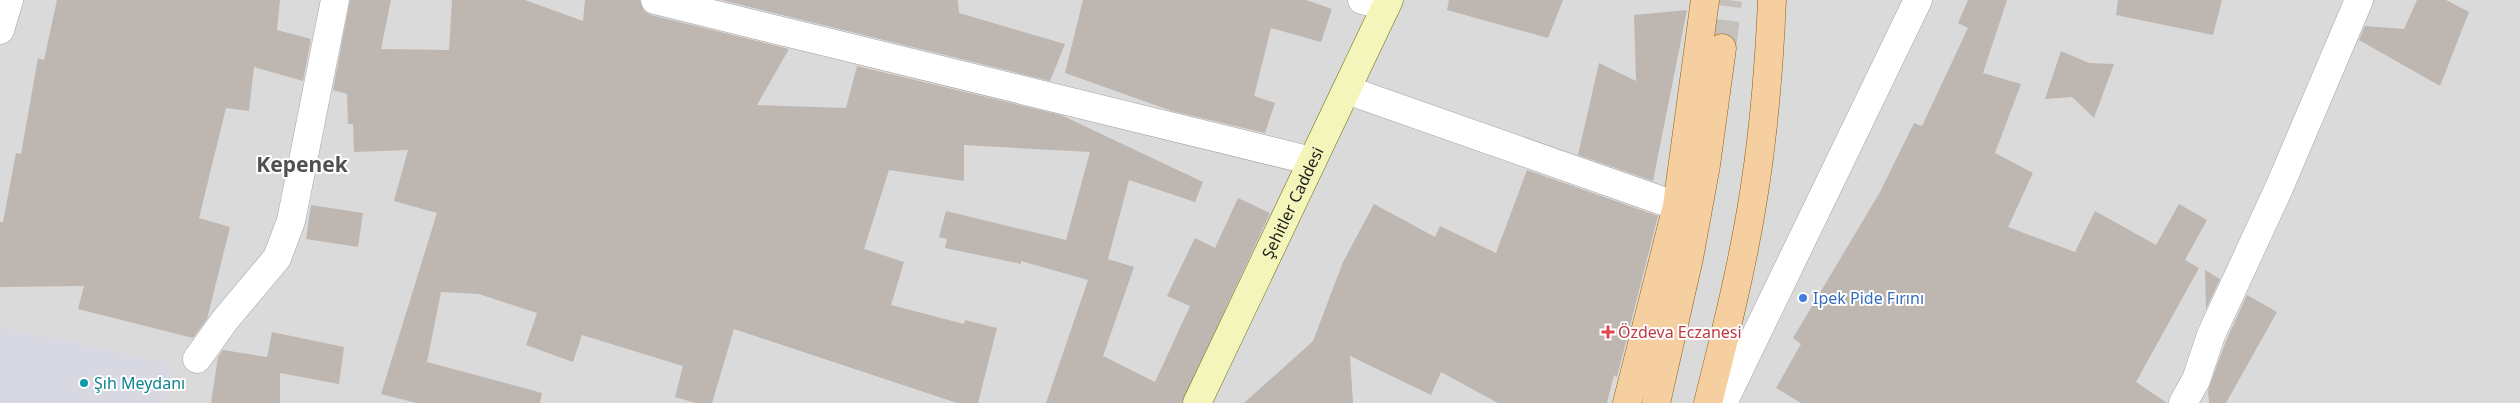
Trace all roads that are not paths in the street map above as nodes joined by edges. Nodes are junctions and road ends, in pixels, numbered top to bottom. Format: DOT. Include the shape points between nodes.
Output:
graph roads {
  1 [pos="9,0"];
  2 [pos="335,0"];
  3 [pos="655,0"];
  4 [pos="1705,0"];
  5 [pos="1772,0"];
  6 [pos="1918,0"];
  7 [pos="2359,0"];
  8 [pos="1379,2"];
  9 [pos="0,30"];
  10 [pos="1722,48"];
  11 [pos="1347,90"];
  12 [pos="1312,161"];
  13 [pos="1677,206"];
  14 [pos="197,359"];
  15 [pos="1196,403"];
  16 [pos="1628,403"];
  17 [pos="1656,403"];
  18 [pos="1708,403"];
  19 [pos="1723,403"];
  20 [pos="2183,403"];
  1 -- 9 [label="street"];
  2 -- 14 [label="street" via="291,221 277,258"];
  3 -- 12 [label="street"];
  4 -- 13 [label="main road"];
  5 -- 18 [label="main road" via="1769,59 1751,210 1731,312"];
  6 -- 19 [label="street"];
  7 -- 20 [label="street" via="2279,188 2211,335 2196,380"];
  8 -- 11 [label="street, Şehitler Caddesi"];
  10 -- 17 [label="main road" via="1691,249"];
  11 -- 12 [label="street, Şehitler Caddesi"];
  11 -- 13 [label="street"];
  12 -- 15 [label="street, Şehitler Caddesi"];
  13 -- 16 [label="main road"];
}
